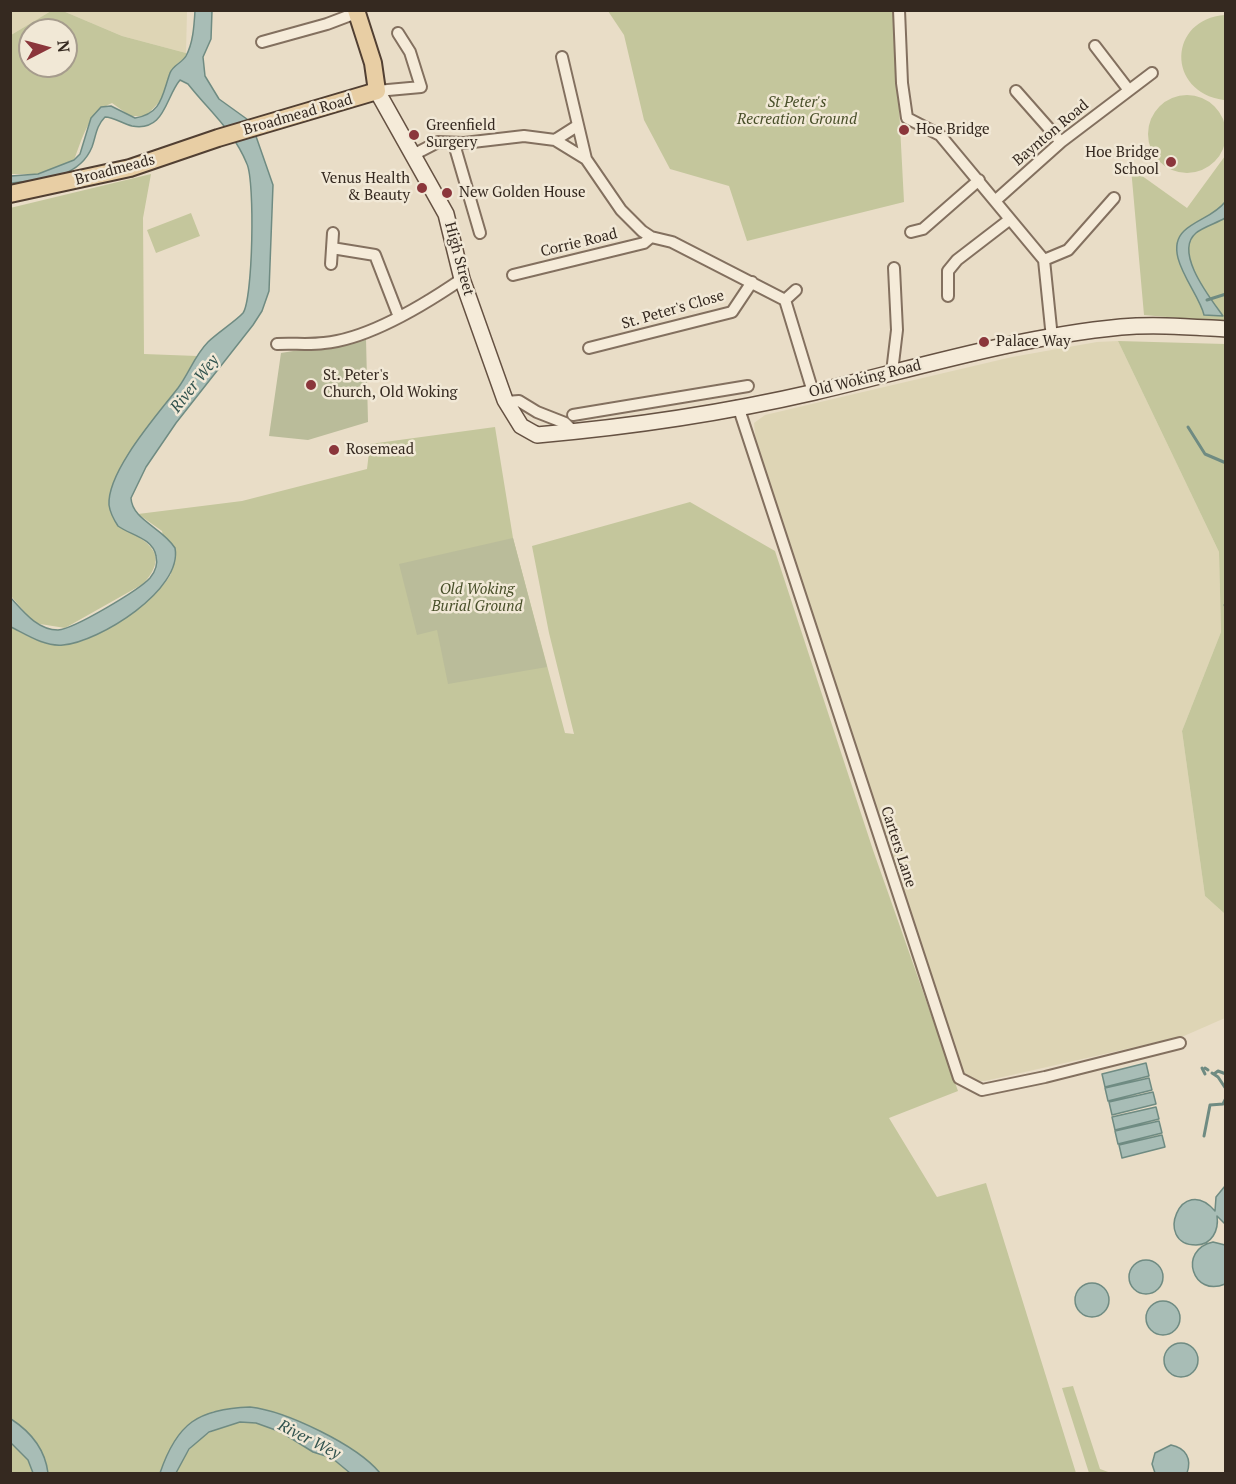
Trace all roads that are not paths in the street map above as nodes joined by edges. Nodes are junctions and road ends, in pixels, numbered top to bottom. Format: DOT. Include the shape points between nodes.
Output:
graph roads {
  1 [pos="899,10"];
  2 [pos="356,12"];
  3 [pos="277,26"];
  4 [pos="398,33"];
  5 [pos="280,37"];
  6 [pos="262,42"];
  7 [pos="1095,46"];
  8 [pos="562,57"];
  9 [pos="1152,73"];
  10 [pos="1128,89"];
  11 [pos="377,91"];
  12 [pos="1016,91"];
  13 [pos="577,126"];
  14 [pos="218,138"];
  15 [pos="555,140"];
  16 [pos="1062,142"];
  17 [pos="451,143"];
  18 [pos="413,155"];
  19 [pos="586,159"];
  20 [pos="980,180"];
  21 [pos="10,194"];
  22 [pos="1114,198"];
  23 [pos="994,201"];
  24 [pos="1009,220"];
  25 [pos="911,232"];
  26 [pos="333,233"];
  27 [pos="480,233"];
  28 [pos="651,237"];
  29 [pos="332,248"];
  30 [pos="1044,260"];
  31 [pos="331,264"];
  32 [pos="894,268"];
  33 [pos="513,275"];
  34 [pos="462,279"];
  35 [pos="752,282"];
  36 [pos="796,290"];
  37 [pos="948,296"];
  38 [pos="785,300"];
  39 [pos="399,317"];
  40 [pos="1226,329"];
  41 [pos="1052,338"];
  42 [pos="277,344"];
  43 [pos="589,348"];
  44 [pos="892,372"];
  45 [pos="748,386"];
  46 [pos="813,392"];
  47 [pos="660,401"];
  48 [pos="738,406"];
  49 [pos="509,409"];
  50 [pos="573,415"];
  51 [pos="663,419"];
  52 [pos="574,432"];
  53 [pos="1180,1043"];
  1 -- 20 [label="street" via="907,118 940,135"];
  2 -- 5 [label="street"];
  2 -- 11 [label="main road, High Street" via="376,75"];
  3 -- 5 [label="street"];
  4 -- 11 [label="street" via="410,52 421,87"];
  5 -- 6 [label="street"];
  7 -- 10 [label="street"];
  8 -- 13 [label="street"];
  9 -- 10 [label="street, Baynton Road"];
  10 -- 16 [label="street, Baynton Road"];
  11 -- 14 [label="main road, Broadmead Road"];
  11 -- 18 [label="main road, High Street"];
  12 -- 16 [label="street"];
  13 -- 15 [label="street"];
  13 -- 19 [label="street"];
  14 -- 21 [label="main road, Broadmeads" via="130,168"];
  15 -- 17 [label="street" via="524,136"];
  15 -- 19 [label="street"];
  16 -- 23 [label="street, Baynton Road"];
  17 -- 18 [label="street" via="434,143"];
  17 -- 27 [label="street"];
  18 -- 34 [label="main road, High Street" via="446,214"];
  19 -- 28 [label="street" via="621,210"];
  20 -- 23 [label="street"];
  20 -- 25 [label="street" via="923,229"];
  22 -- 30 [label="street" via="1068,250"];
  23 -- 24 [label="street"];
  24 -- 30 [label="street"];
  24 -- 37 [label="street" via="948,271"];
  26 -- 29 [label="street"];
  28 -- 33 [label="street, Corrie Road" via="644,243"];
  28 -- 35 [label="street" via="672,243"];
  29 -- 31 [label="street"];
  29 -- 39 [label="street" via="375,255"];
  30 -- 41 [label="street"];
  32 -- 44 [label="street" via="897,330"];
  34 -- 39 [label="street"];
  34 -- 49 [label="main road, High Street"];
  35 -- 38 [label="street"];
  35 -- 43 [label="street, St. Peter's Close" via="732,312"];
  36 -- 38 [label="street"];
  38 -- 46 [label="street"];
  39 -- 42 [label="street" via="354,336 324,343"];
  40 -- 41 [label="main road, Old Woking Road" via="1122,327"];
  41 -- 44 [label="main road, Old Woking Road"];
  44 -- 46 [label="main road, Old Woking Road"];
  45 -- 47 [label="street"];
  46 -- 48 [label="main road, Old Woking Road"];
  47 -- 50 [label="street"];
  47 -- 51 [label="street"];
  48 -- 51 [label="main road, Old Woking Road"];
  48 -- 53 [label="street, Carters Lane" via="959,1078 982,1089"];
  49 -- 52 [label="main road, Old Woking Road" via="521,426 537,435"];
  49 -- 52 [label="street" via="519,401 565,423"];
  51 -- 52 [label="main road, Old Woking Road"];
}
